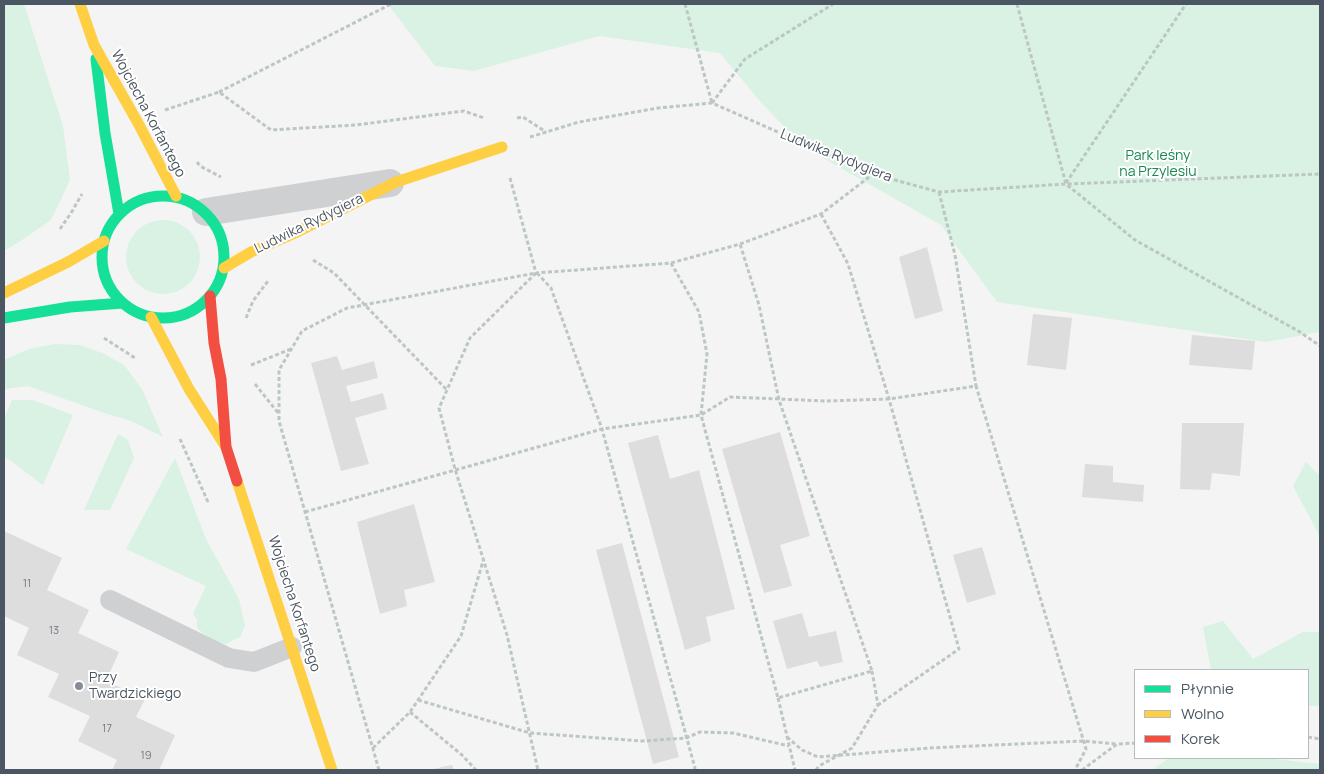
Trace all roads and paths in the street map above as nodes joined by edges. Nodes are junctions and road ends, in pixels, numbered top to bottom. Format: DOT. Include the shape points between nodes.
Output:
graph roads {
  1 [pos="80,4"];
  2 [pos="391,4"];
  3 [pos="685,4"];
  4 [pos="833,4"];
  5 [pos="1017,4"];
  6 [pos="1186,4"];
  7 [pos="94,46"];
  8 [pos="219,92"];
  9 [pos="712,103"];
  10 [pos="159,112"];
  11 [pos="515,118"];
  12 [pos="491,121"];
  13 [pos="547,132"];
  14 [pos="502,147"];
  15 [pos="873,174"];
  16 [pos="1320,174"];
  17 [pos="396,182"];
  18 [pos="1066,184"];
  19 [pos="84,185"];
  20 [pos="939,192"];
  21 [pos="176,196"];
  22 [pos="206,212"];
  23 [pos="119,214"];
  24 [pos="821,214"];
  25 [pos="54,234"];
  26 [pos="104,242"];
  27 [pos="740,244"];
  28 [pos="306,255"];
  29 [pos="671,263"];
  30 [pos="224,268"];
  31 [pos="536,273"];
  32 [pos="4,293"];
  33 [pos="210,296"];
  34 [pos="124,303"];
  35 [pos="364,304"];
  36 [pos="151,317"];
  37 [pos="4,318"];
  38 [pos="1320,346"];
  39 [pos="292,349"];
  40 [pos="242,368"];
  41 [pos="255,384"];
  42 [pos="976,386"];
  43 [pos="447,390"];
  44 [pos="890,399"];
  45 [pos="780,400"];
  46 [pos="701,414"];
  47 [pos="279,415"];
  48 [pos="602,429"];
  49 [pos="179,435"];
  50 [pos="226,448"];
  51 [pos="455,469"];
  52 [pos="208,503"];
  53 [pos="305,512"];
  54 [pos="483,559"];
  55 [pos="110,600"];
  56 [pos="292,647"];
  57 [pos="872,671"];
  58 [pos="778,698"];
  59 [pos="418,700"];
  60 [pos="878,705"];
  61 [pos="410,712"];
  62 [pos="530,734"];
  63 [pos="787,737"];
  64 [pos="686,738"];
  65 [pos="1084,741"];
  66 [pos="1134,742"];
  67 [pos="1117,744"];
  68 [pos="789,746"];
  69 [pos="373,748"];
  70 [pos="836,757"];
  71 [pos="332,770"];
  72 [pos="379,770"];
  73 [pos="476,770"];
  74 [pos="538,770"];
  75 [pos="694,770"];
  76 [pos="795,770"];
  77 [pos="816,770"];
  78 [pos="1075,770"];
  79 [pos="1082,770"];
  1 -- 7 [label="street, Wojciecha Korfantego"];
  2 -- 8 [label="path"];
  3 -- 9 [label="path"];
  4 -- 9 [label="path" via="745,59"];
  5 -- 18 [label="path"];
  6 -- 18 [label="path"];
  7 -- 21 [label="street, Wojciecha Korfantego"];
  7 -- 23 [label="street, Wojciecha Korfantego"];
  8 -- 10 [label="path"];
  8 -- 12 [label="path" via="271,130 356,125 464,111"];
  9 -- 13 [label="path, Ludwika Rydygiera" via="658,108 579,122"];
  9 -- 15 [label="path, Ludwika Rydygiera"];
  11 -- 13 [label="path" via="523,117"];
  13 -- 14 [label="path, Ludwika Rydygiera"];
  14 -- 17 [label="street, Ludwika Rydygiera"];
  14 -- 31 [label="path"];
  15 -- 20 [label="path, Ludwika Rydygiera"];
  15 -- 24 [label="path"];
  16 -- 18 [label="path, Ludwika Rydygiera"];
  17 -- 22 [label="street, Ludwika Rydygiera"];
  17 -- 30 [label="street, Ludwika Rydygiera"];
  18 -- 20 [label="path, Ludwika Rydygiera"];
  18 -- 38 [label="path" via="1135,240"];
  19 -- 25 [label="path" via="71,213"];
  20 -- 42 [label="path" via="954,255"];
  21 -- 22 [label="street"];
  21 -- 23 [label="street" via="155,196 134,203"];
  22 -- 30 [label="street" via="222,237"];
  23 -- 26 [label="street"];
  24 -- 27 [label="path"];
  24 -- 44 [label="path" via="848,264"];
  26 -- 32 [label="street"];
  26 -- 34 [label="street" via="102,260 105,276"];
  27 -- 29 [label="path"];
  27 -- 45 [label="path" via="759,305"];
  28 -- 35 [label="path" via="334,273"];
  29 -- 31 [label="path"];
  29 -- 46 [label="path" via="700,312 707,354"];
  30 -- 33 [label="street"];
  31 -- 35 [label="path"];
  31 -- 43 [label="path" via="470,338"];
  31 -- 48 [label="path" via="551,288"];
  33 -- 36 [label="street" via="196,308 177,316"];
  33 -- 50 [label="street, Wojciecha Korfantego"];
  34 -- 36 [label="street"];
  34 -- 37 [label="street" via="70,307"];
  35 -- 39 [label="path" via="346,308 302,332"];
  35 -- 43 [label="path"];
  36 -- 50 [label="street, Wojciecha Korfantego" via="188,389"];
  39 -- 40 [label="path"];
  39 -- 47 [label="path" via="279,370"];
  41 -- 47 [label="path"];
  42 -- 44 [label="path"];
  42 -- 65 [label="path"];
  43 -- 51 [label="path" via="439,408"];
  44 -- 45 [label="path"];
  44 -- 60 [label="path" via="959,649"];
  45 -- 46 [label="path" via="730,397"];
  45 -- 57 [label="path"];
  46 -- 48 [label="path"];
  46 -- 58 [label="path"];
  47 -- 53 [label="path"];
  48 -- 51 [label="path"];
  48 -- 64 [label="path"];
  49 -- 52 [label="path"];
  50 -- 56 [label="street, Wojciecha Korfantego"];
  51 -- 53 [label="path"];
  51 -- 54 [label="path"];
  53 -- 69 [label="path"];
  54 -- 59 [label="path" via="461,636"];
  54 -- 62 [label="path" via="507,635"];
  55 -- 56 [label="lane" via="229,658 254,662"];
  56 -- 71 [label="street, Wojciecha Korfantego"];
  57 -- 58 [label="path"];
  57 -- 60 [label="path"];
  58 -- 63 [label="path"];
  59 -- 61 [label="path"];
  59 -- 62 [label="path"];
  60 -- 70 [label="path" via="852,748"];
  61 -- 69 [label="path"];
  61 -- 73 [label="path"];
  62 -- 64 [label="path" via="642,741"];
  62 -- 74 [label="path"];
  63 -- 68 [label="path"];
  63 -- 70 [label="path" via="818,758"];
  64 -- 68 [label="path" via="700,732 733,733"];
  64 -- 75 [label="path"];
  65 -- 67 [label="path"];
  65 -- 70 [label="path" via="929,748"];
  65 -- 78 [label="path" via="1086,749"];
  66 -- 67 [label="path"];
  67 -- 79 [label="path"];
  68 -- 76 [label="path"];
  69 -- 72 [label="path"];
  70 -- 77 [label="path"];
}
